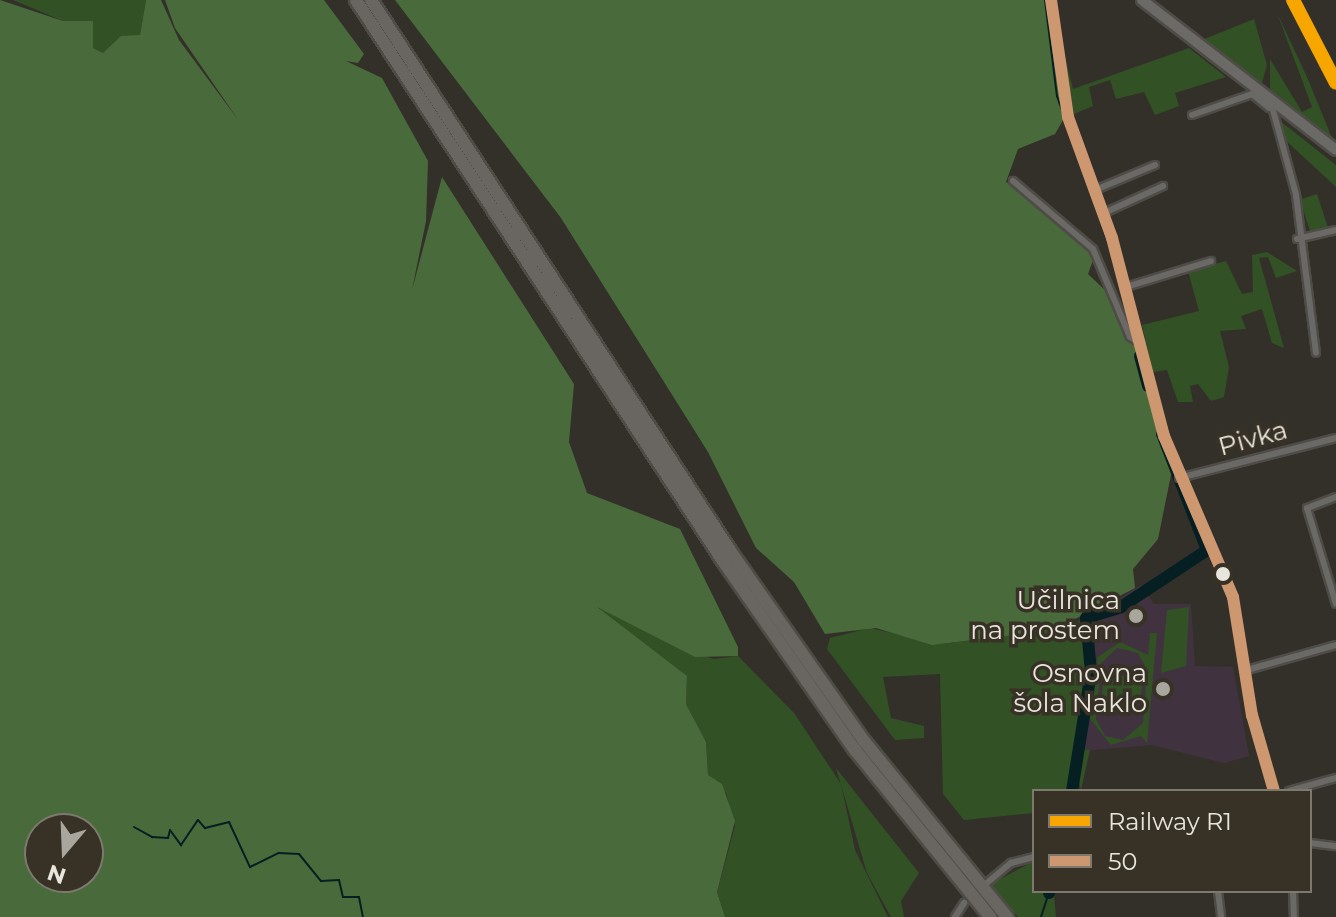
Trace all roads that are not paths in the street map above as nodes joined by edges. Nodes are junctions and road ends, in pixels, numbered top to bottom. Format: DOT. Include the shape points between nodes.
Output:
graph roads {
  1 [pos="356,0"];
  2 [pos="371,0"];
  3 [pos="1051,0"];
  4 [pos="1142,0"];
  5 [pos="1270,103"];
  6 [pos="1192,115"];
  7 [pos="1336,150"];
  8 [pos="1155,165"];
  9 [pos="1013,181"];
  10 [pos="1163,186"];
  11 [pos="1095,190"];
  12 [pos="1104,213"];
  13 [pos="1336,230"];
  14 [pos="1297,239"];
  15 [pos="1211,261"];
  16 [pos="1126,287"];
  17 [pos="1140,343"];
  18 [pos="1316,353"];
  19 [pos="1336,438"];
  20 [pos="1193,476"];
  21 [pos="1179,478"];
  22 [pos="1336,497"];
  23 [pos="1188,501"];
  24 [pos="1336,604"];
  25 [pos="1336,645"];
  26 [pos="1247,670"];
  27 [pos="1336,778"];
  28 [pos="1274,789"];
  29 [pos="1296,789"];
  30 [pos="1312,843"];
  31 [pos="1336,846"];
  32 [pos="1032,858"];
  33 [pos="988,882"];
  34 [pos="1218,893"];
  35 [pos="1293,893"];
  36 [pos="964,903"];
  37 [pos="957,916"];
  38 [pos="990,917"];
  39 [pos="1007,917"];
  40 [pos="1221,917"];
  41 [pos="1294,917"];
  1 -- 38 [label="highway" via="723,561 855,750"];
  2 -- 39 [label="highway" via="748,576 864,741"];
  3 -- 11 [label="street" via="1068,117"];
  4 -- 5 [label="main road"];
  5 -- 6 [label="street" via="1252,94"];
  5 -- 7 [label="main road"];
  5 -- 14 [label="street" via="1296,195"];
  8 -- 11 [label="street"];
  9 -- 17 [label="street" via="1093,249 1130,337"];
  10 -- 12 [label="street"];
  11 -- 12 [label="street"];
  12 -- 16 [label="street"];
  13 -- 14 [label="street"];
  14 -- 18 [label="street"];
  15 -- 16 [label="street"];
  16 -- 17 [label="street"];
  17 -- 21 [label="street"];
  19 -- 20 [label="street, Pivka"];
  20 -- 21 [label="street, Pivka"];
  20 -- 23 [label="street"];
  21 -- 23 [label="street"];
  22 -- 24 [label="street" via="1307,508"];
  23 -- 26 [label="street" via="1233,597"];
  25 -- 26 [label="street"];
  26 -- 28 [label="street"];
  27 -- 29 [label="street"];
  30 -- 31 [label="street"];
  32 -- 33 [label="street" via="1011,863"];
  34 -- 40 [label="street"];
  35 -- 41 [label="street"];
  36 -- 37 [label="street"];
}
